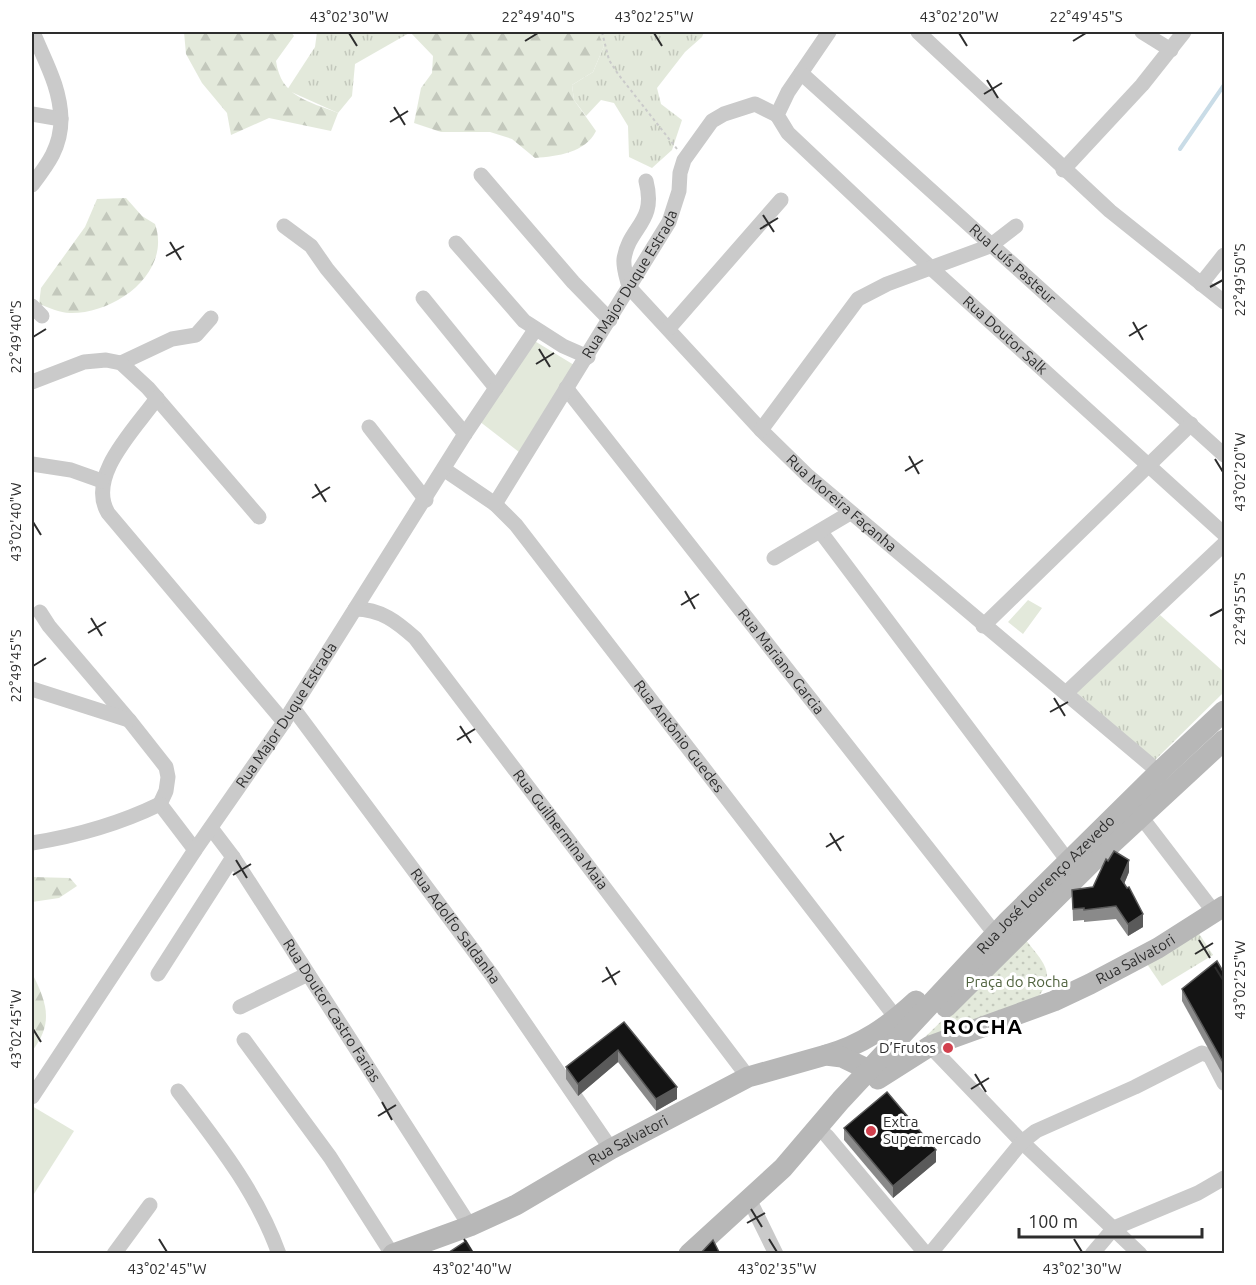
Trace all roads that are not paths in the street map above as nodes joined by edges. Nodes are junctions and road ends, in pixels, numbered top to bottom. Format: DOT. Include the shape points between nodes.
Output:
graph roads {
  1 [pos="33,32"];
  2 [pos="829,32"];
  3 [pos="918,32"];
  4 [pos="1142,32"];
  5 [pos="1184,32"];
  6 [pos="1171,50"];
  7 [pos="801,73"];
  8 [pos="32,114"];
  9 [pos="777,115"];
  10 [pos="61,119"];
  11 [pos="1064,170"];
  12 [pos="481,175"];
  13 [pos="646,181"];
  14 [pos="32,185"];
  15 [pos="781,200"];
  16 [pos="284,226"];
  17 [pos="1016,226"];
  18 [pos="456,243"];
  19 [pos="990,246"];
  20 [pos="1224,255"];
  21 [pos="931,268"];
  22 [pos="1201,285"];
  23 [pos="629,287"];
  24 [pos="423,298"];
  25 [pos="1224,302"];
  26 [pos="211,318"];
  27 [pos="610,320"];
  28 [pos="669,328"];
  29 [pos="535,330"];
  30 [pos="588,357"];
  31 [pos="121,363"];
  32 [pos="32,382"];
  33 [pos="496,388"];
  34 [pos="566,388"];
  35 [pos="157,398"];
  36 [pos="1191,424"];
  37 [pos="369,427"];
  38 [pos="761,430"];
  39 [pos="465,434"];
  40 [pos="1224,455"];
  41 [pos="32,464"];
  42 [pos="1148,466"];
  43 [pos="445,470"];
  44 [pos="102,481"];
  45 [pos="426,500"];
  46 [pos="495,504"];
  47 [pos="850,513"];
  48 [pos="259,517"];
  49 [pos="820,531"];
  50 [pos="1224,534"];
  51 [pos="1224,544"];
  52 [pos="774,558"];
  53 [pos="355,609"];
  54 [pos="40,612"];
  55 [pos="983,626"];
  56 [pos="32,689"];
  57 [pos="1066,693"];
  58 [pos="293,708"];
  59 [pos="1224,711"];
  60 [pos="129,720"];
  61 [pos="284,722"];
  62 [pos="1224,740"];
  63 [pos="1159,772"];
  64 [pos="160,804"];
  65 [pos="1142,818"];
  66 [pos="211,828"];
  67 [pos="32,843"];
  68 [pos="195,850"];
  69 [pos="233,857"];
  70 [pos="1068,861"];
  71 [pos="1221,909"];
  72 [pos="991,940"];
  73 [pos="158,974"];
  74 [pos="308,974"];
  75 [pos="240,1007"];
  76 [pos="897,1019"];
  77 [pos="244,1040"];
  78 [pos="930,1046"];
  79 [pos="826,1055"];
  80 [pos="873,1074"];
  81 [pos="748,1077"];
  82 [pos="1224,1083"];
  83 [pos="178,1091"];
  84 [pos="32,1097"];
  85 [pos="827,1136"];
  86 [pos="1022,1142"];
  87 [pos="611,1149"];
  88 [pos="783,1168"];
  89 [pos="1224,1178"];
  90 [pos="749,1199"];
  91 [pos="150,1205"];
  92 [pos="470,1226"];
  93 [pos="1114,1228"];
  94 [pos="114,1254"];
  95 [pos="279,1254"];
  96 [pos="392,1254"];
  97 [pos="689,1254"];
  98 [pos="776,1254"];
  99 [pos="928,1254"];
  100 [pos="1092,1254"];
  101 [pos="1140,1254"];
  1 -- 10 [label="street" via="56,81"];
  2 -- 7 [label="street"];
  3 -- 11 [label="street"];
  4 -- 6 [label="street"];
  5 -- 6 [label="street"];
  6 -- 11 [label="street"];
  7 -- 9 [label="street"];
  7 -- 19 [label="street, Rua Luís Pasteur"];
  8 -- 10 [label="street"];
  9 -- 21 [label="street, Rua Doutor Salk" via="788,134"];
  9 -- 23 [label="street, Rua Major Duque Estrada" via="755,104 712,121 684,160 669,222"];
  10 -- 14 [label="street" via="60,140"];
  11 -- 22 [label="street"];
  12 -- 27 [label="street"];
  13 -- 23 [label="street" via="649,210 624,259"];
  15 -- 28 [label="street"];
  16 -- 39 [label="street" via="311,246"];
  17 -- 19 [label="street"];
  18 -- 29 [label="street"];
  19 -- 21 [label="street"];
  19 -- 36 [label="street, Rua Luís Pasteur"];
  20 -- 22 [label="street"];
  21 -- 38 [label="street" via="858,299"];
  21 -- 42 [label="street, Rua Doutor Salk"];
  22 -- 25 [label="street"];
  23 -- 27 [label="street, Rua Major Duque Estrada"];
  23 -- 28 [label="street, Rua Moreira Façanha"];
  24 -- 33 [label="street"];
  26 -- 31 [label="street" via="196,335 172,339"];
  27 -- 30 [label="street, Rua Major Duque Estrada"];
  28 -- 38 [label="street, Rua Moreira Façanha"];
  29 -- 30 [label="street"];
  29 -- 33 [label="street, Rua Major Duque Estrada"];
  30 -- 34 [label="street, Rua Major Duque Estrada"];
  31 -- 32 [label="street" via="84,362"];
  31 -- 35 [label="street"];
  33 -- 39 [label="street, Rua Major Duque Estrada"];
  34 -- 46 [label="street, Rua Major Duque Estrada"];
  34 -- 72 [label="street, Rua Mariano Garcia"];
  35 -- 44 [label="street" via="107,467"];
  35 -- 48 [label="street"];
  36 -- 40 [label="street, Rua Luís Pasteur"];
  36 -- 42 [label="street"];
  37 -- 45 [label="street"];
  38 -- 47 [label="street, Rua Moreira Façanha"];
  39 -- 43 [label="street, Rua Major Duque Estrada"];
  41 -- 44 [label="street" via="71,470"];
  42 -- 50 [label="street, Rua Doutor Salk"];
  42 -- 55 [label="street"];
  43 -- 45 [label="street, Rua Major Duque Estrada"];
  43 -- 46 [label="street, Rua Antônio Guedes"];
  44 -- 61 [label="street" via="101,503 108,513"];
  45 -- 53 [label="street, Rua Major Duque Estrada"];
  46 -- 76 [label="street, Rua Antônio Guedes" via="516,525"];
  47 -- 49 [label="street"];
  47 -- 55 [label="street, Rua Moreira Façanha"];
  49 -- 52 [label="street"];
  49 -- 70 [label="street"];
  51 -- 57 [label="street"];
  53 -- 58 [label="street, Rua Major Duque Estrada"];
  53 -- 81 [label="street, Rua Guilhermina Maia" via="369,609 393,619 416,638"];
  54 -- 60 [label="street"];
  55 -- 57 [label="street, Rua Moreira Façanha"];
  56 -- 60 [label="street"];
  57 -- 63 [label="street, Rua Moreira Façanha"];
  58 -- 61 [label="street, Rua Major Duque Estrada"];
  58 -- 87 [label="street, Rua Adolfo Saldanha" via="491,974"];
  59 -- 63 [label="main road, Rua José Lourenço Azevedo"];
  60 -- 64 [label="street" via="166,767 166,791"];
  61 -- 66 [label="street, Rua Major Duque Estrada"];
  62 -- 65 [label="main road, Rua José Lourenço Azevedo"];
  63 -- 70 [label="main road, Rua José Lourenço Azevedo"];
  64 -- 67 [label="street" via="84,832"];
  64 -- 68 [label="street"];
  65 -- 71 [label="street"];
  65 -- 80 [label="main road, Rua José Lourenço Azevedo"];
  66 -- 68 [label="street, Rua Major Duque Estrada"];
  66 -- 69 [label="street, Rua Doutor Castro Farias"];
  68 -- 84 [label="street, Rua Major Duque Estrada"];
  69 -- 73 [label="street"];
  69 -- 74 [label="street, Rua Doutor Castro Farias"];
  70 -- 72 [label="main road, Rua José Lourenço Azevedo"];
  71 -- 78 [label="main road, Rua Salvatori" via="1158,948 1065,996"];
  72 -- 76 [label="main road, Rua Salvatori" via="935,983"];
  72 -- 80 [label="main road, Rua José Lourenço Azevedo"];
  74 -- 75 [label="street"];
  74 -- 92 [label="street, Rua Doutor Castro Farias"];
  76 -- 79 [label="main road, Rua Salvatori" via="861,1042"];
  77 -- 96 [label="street" via="330,1157"];
  78 -- 80 [label="main road, Rua Salvatori"];
  78 -- 86 [label="street"];
  79 -- 80 [label="main road" via="842,1057"];
  79 -- 81 [label="main road, Rua Salvatori"];
  80 -- 85 [label="main road, Rua José Lourenço Azevedo"];
  80 -- 88 [label="main road, Rua José Lourenço Azevedo"];
  81 -- 87 [label="main road, Rua Salvatori"];
  82 -- 86 [label="street" via="1209,1056 1202,1053 1135,1088 1036,1131"];
  83 -- 95 [label="street" via="258,1204"];
  85 -- 88 [label="main road, Rua José Lourenço Azevedo" via="806,1157"];
  85 -- 99 [label="street"];
  86 -- 93 [label="street"];
  86 -- 99 [label="street"];
  87 -- 92 [label="main road, Rua Salvatori" via="516,1205"];
  88 -- 90 [label="main road"];
  89 -- 93 [label="street"];
  90 -- 97 [label="main road"];
  90 -- 98 [label="street"];
  91 -- 94 [label="street"];
  92 -- 96 [label="main road, Rua Salvatori"];
  93 -- 100 [label="street"];
  93 -- 101 [label="street"];
}
